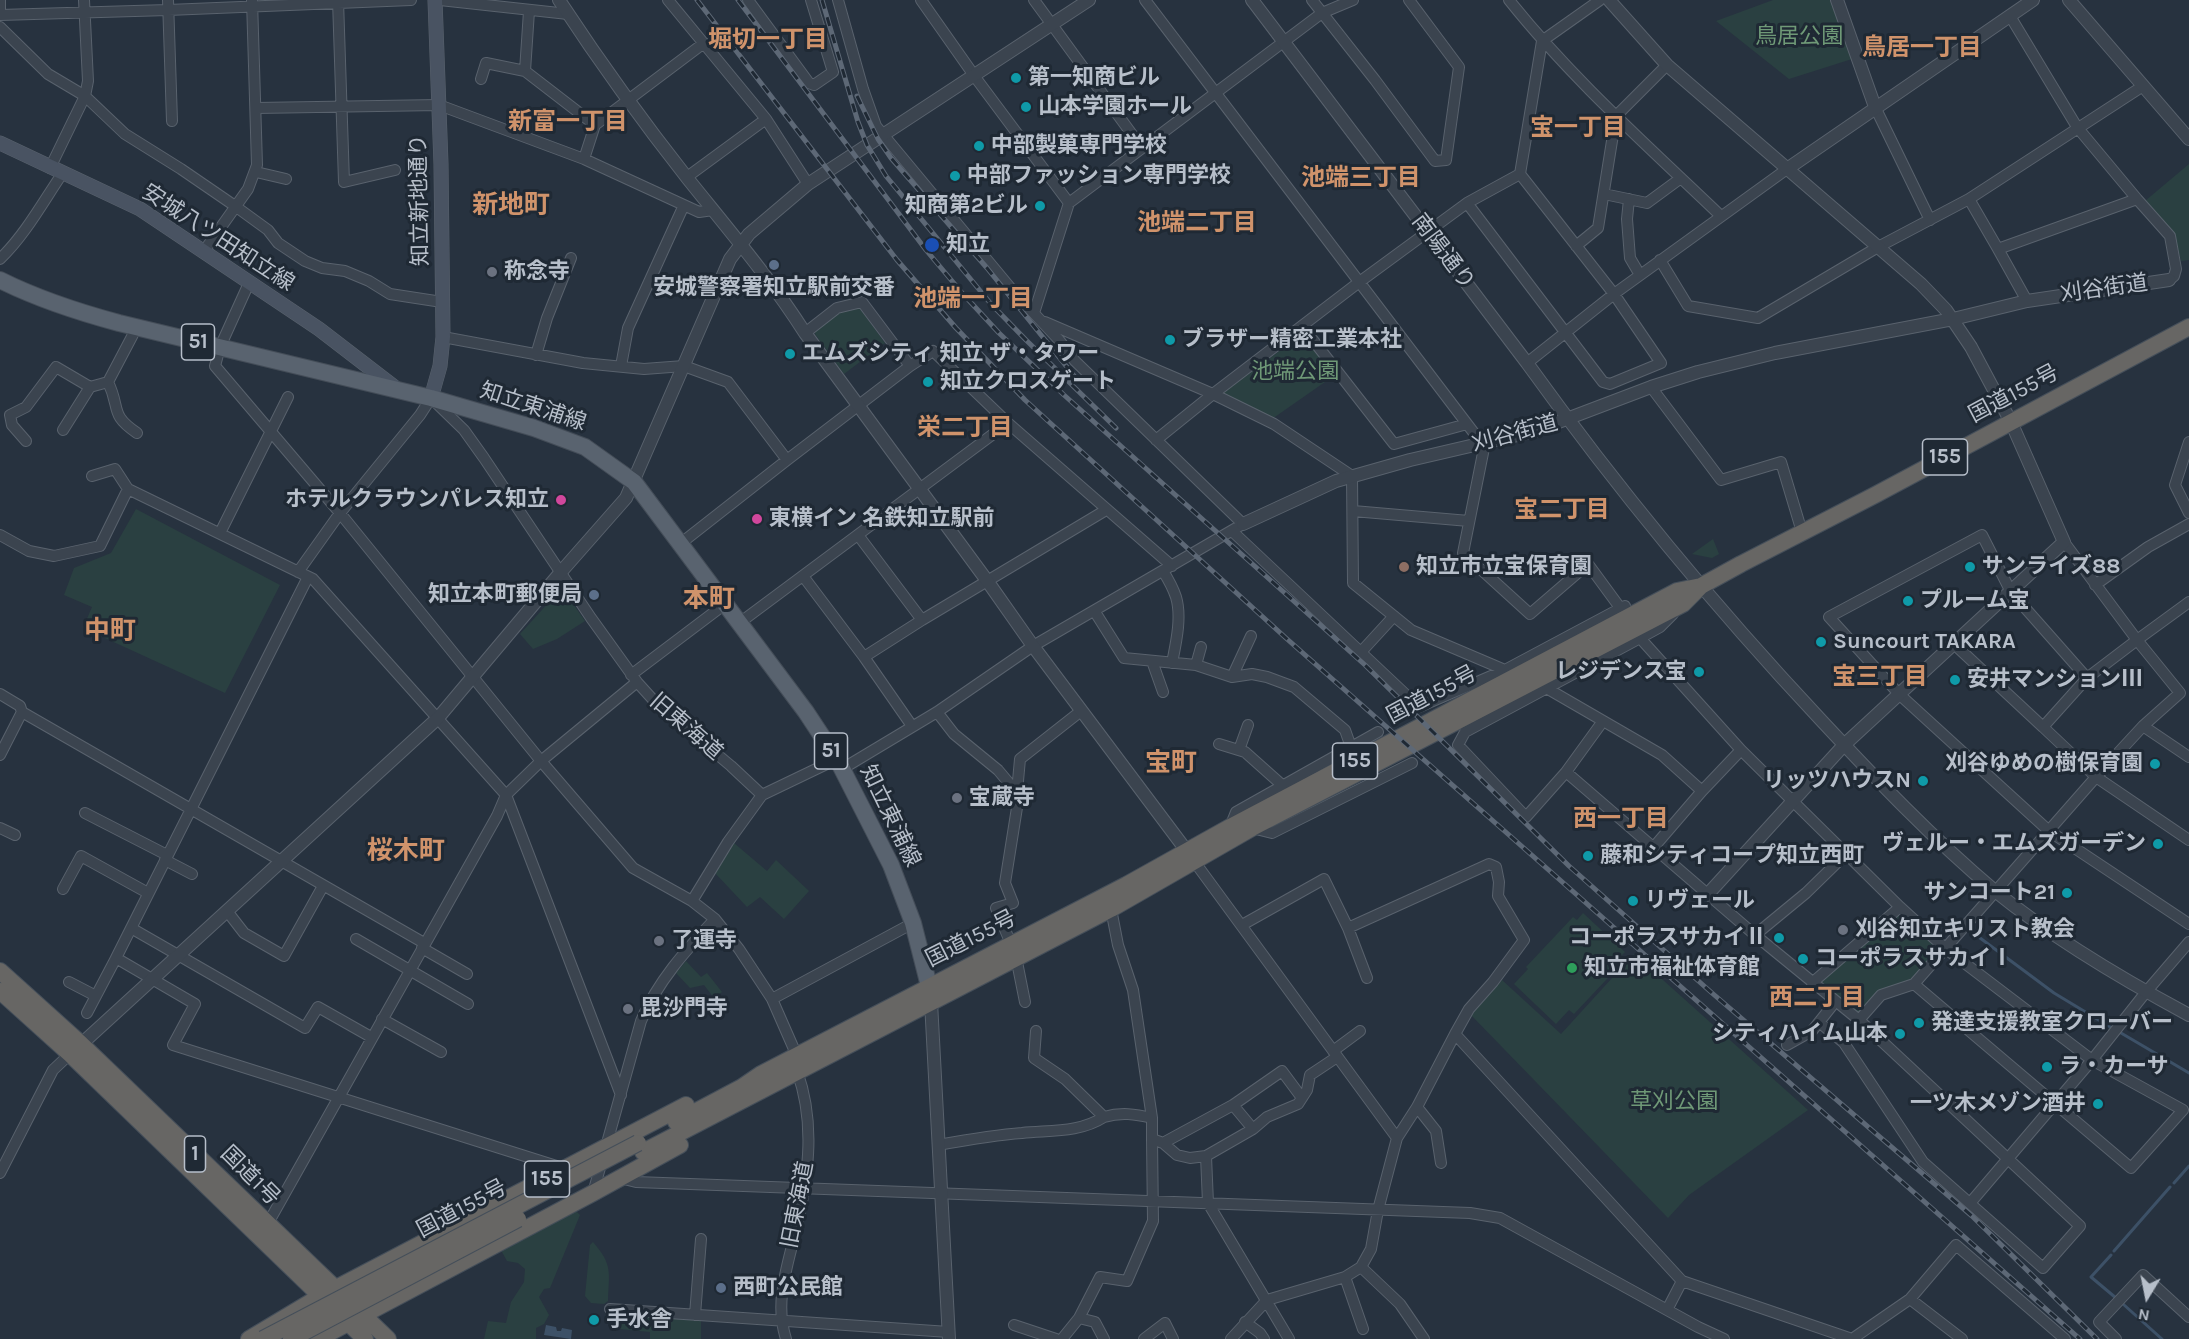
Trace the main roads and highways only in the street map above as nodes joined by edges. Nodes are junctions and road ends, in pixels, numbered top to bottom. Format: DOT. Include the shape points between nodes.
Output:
graph roads {
  1 [pos="435,0"];
  2 [pos="0,143"];
  3 [pos="0,280"];
  4 [pos="2189,327"];
  5 [pos="400,391"];
  6 [pos="431,398"];
  7 [pos="1701,586"];
  8 [pos="1191,856"];
  9 [pos="1014,950"];
  10 [pos="0,971"];
  11 [pos="0,991"];
  12 [pos="930,994"];
  13 [pos="76,1049"];
  14 [pos="766,1080"];
  15 [pos="640,1147"];
  16 [pos="327,1293"];
  17 [pos="355,1318"];
  18 [pos="249,1339"];
  19 [pos="263,1339"];
  20 [pos="291,1339"];
  21 [pos="318,1339"];
  22 [pos="365,1339"];
  23 [pos="388,1339"];
  1 -- 6 [label="main road, 知立新地通り" via="443,338"];
  2 -- 5 [label="main road, 安城八ツ田知立線" via="140,209 323,332"];
  3 -- 5 [label="main road, 知立東浦線 / 51" via="72,310"];
  4 -- 7 [label="highway, 国道155号 / 155"];
  5 -- 6 [label="main road, 知立東浦線 / 51"];
  6 -- 12 [label="main road, 知立東浦線 / 51" via="585,447 634,482 806,712 840,764 891,865 913,923"];
  7 -- 8 [label="highway, 国道155号 / 155" via="1683,604"];
  7 -- 8 [label="highway, 国道155号 / 155" via="1677,591 1230,827"];
  8 -- 9 [label="highway, 国道155号 / 155" via="1126,885"];
  8 -- 9 [label="highway, 国道155号 / 155" via="1111,909"];
  9 -- 12 [label="highway, 国道155号 / 155"];
  10 -- 13 [label="highway, 国道1号 / 1"];
  11 -- 13 [label="highway, 国道1号 / 1"];
  12 -- 14 [label="highway, 国道155号 / 155"];
  13 -- 16 [label="highway, 国道1号 / 1"];
  13 -- 16 [label="highway, 国道1号 / 1" via="267,1225"];
  14 -- 15 [label="highway, 国道155号 / 155" via="742,1087"];
  14 -- 16 [label="highway, 155" via="723,1085"];
  14 -- 17 [label="highway, 155" via="741,1112"];
  15 -- 19 [label="highway, 国道155号 / 155, bridge"];
  15 -- 20 [label="highway, 国道155号 / 155, bridge"];
  16 -- 17 [label="highway, 国道1号 / 1"];
  16 -- 18 [label="highway, 155"];
  17 -- 21 [label="highway, 155"];
  17 -- 22 [label="highway, 国道1号 / 1"];
  17 -- 23 [label="highway, 国道1号 / 1"];
}
